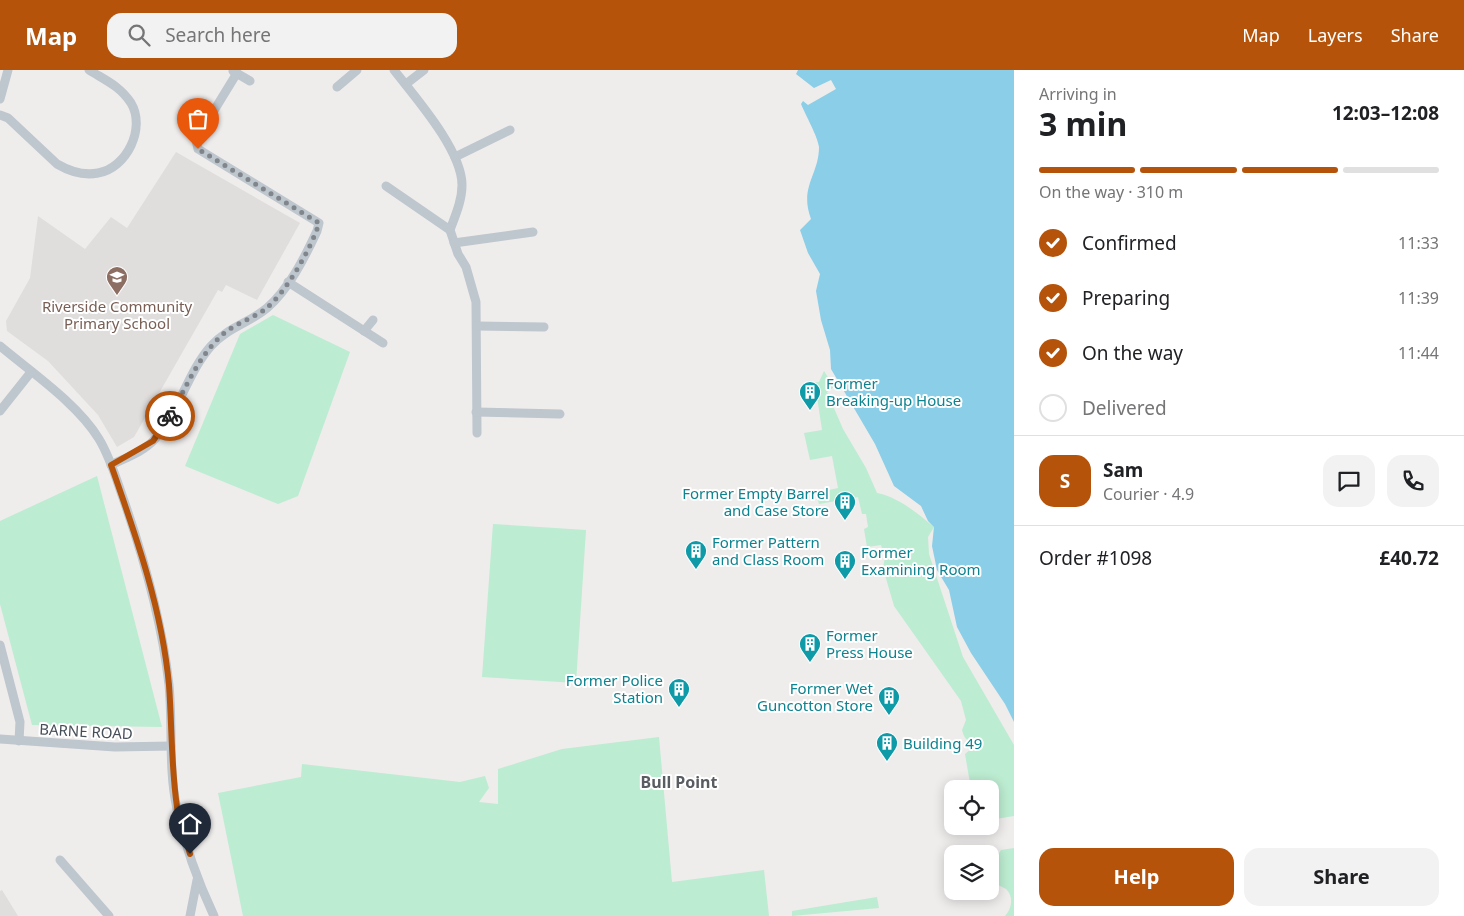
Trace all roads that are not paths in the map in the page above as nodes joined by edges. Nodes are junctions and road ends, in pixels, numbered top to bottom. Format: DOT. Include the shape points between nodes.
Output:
graph roads {
  1 [pos="8,70"];
  2 [pos="89,70"];
  3 [pos="357,70"];
  4 [pos="394,70"];
  5 [pos="424,70"];
  6 [pos="234,71"];
  7 [pos="250,81"];
  8 [pos="406,84"];
  9 [pos="336,87"];
  10 [pos="0,99"];
  11 [pos="0,115"];
  12 [pos="510,130"];
  13 [pos="455,157"];
  14 [pos="386,186"];
  15 [pos="450,230"];
  16 [pos="533,232"];
  17 [pos="454,243"];
  18 [pos="288,282"];
  19 [pos="373,320"];
  20 [pos="477,326"];
  21 [pos="544,327"];
  22 [pos="364,332"];
  23 [pos="383,343"];
  24 [pos="0,346"];
  25 [pos="31,372"];
  26 [pos="0,411"];
  27 [pos="476,412"];
  28 [pos="560,414"];
  29 [pos="476,433"];
  30 [pos="111,465"];
  31 [pos="0,645"];
  32 [pos="0,739"];
  33 [pos="19,741"];
  34 [pos="171,746"];
  35 [pos="60,860"];
  36 [pos="197,879"];
  37 [pos="109,916"];
  38 [pos="190,916"];
  39 [pos="214,916"];
  1 -- 10 [label="street"];
  2 -- 11 [label="street" via="116,85 132,105 136,116 132,145 112,168 82,174 66,170 8,118"];
  3 -- 9 [label="street"];
  4 -- 8 [label="street"];
  5 -- 8 [label="street"];
  6 -- 7 [label="street"];
  6 -- 18 [label="street" via="196,144 205,155 319,223 310,246"];
  8 -- 13 [label="street" via="432,118"];
  12 -- 13 [label="street"];
  13 -- 15 [label="street" via="462,185 459,207"];
  14 -- 15 [label="street"];
  15 -- 17 [label="street"];
  16 -- 17 [label="street"];
  17 -- 20 [label="street" via="472,285"];
  18 -- 22 [label="street"];
  18 -- 30 [label="street" via="266,308 226,332 209,348 153,441"];
  19 -- 22 [label="street"];
  20 -- 21 [label="street"];
  20 -- 27 [label="street"];
  22 -- 23 [label="street"];
  24 -- 25 [label="street"];
  25 -- 26 [label="street"];
  25 -- 30 [label="street" via="76,410 98,438"];
  27 -- 28 [label="street"];
  27 -- 29 [label="street"];
  30 -- 34 [label="street" via="138,540 158,623 169,685"];
  31 -- 33 [label="street" via="20,722"];
  32 -- 33 [label="street, BARNE ROAD"];
  33 -- 34 [label="street, BARNE ROAD" via="115,747"];
  34 -- 36 [label="street" via="177,808"];
  35 -- 37 [label="street"];
  36 -- 38 [label="street"];
  36 -- 39 [label="street"];
}
